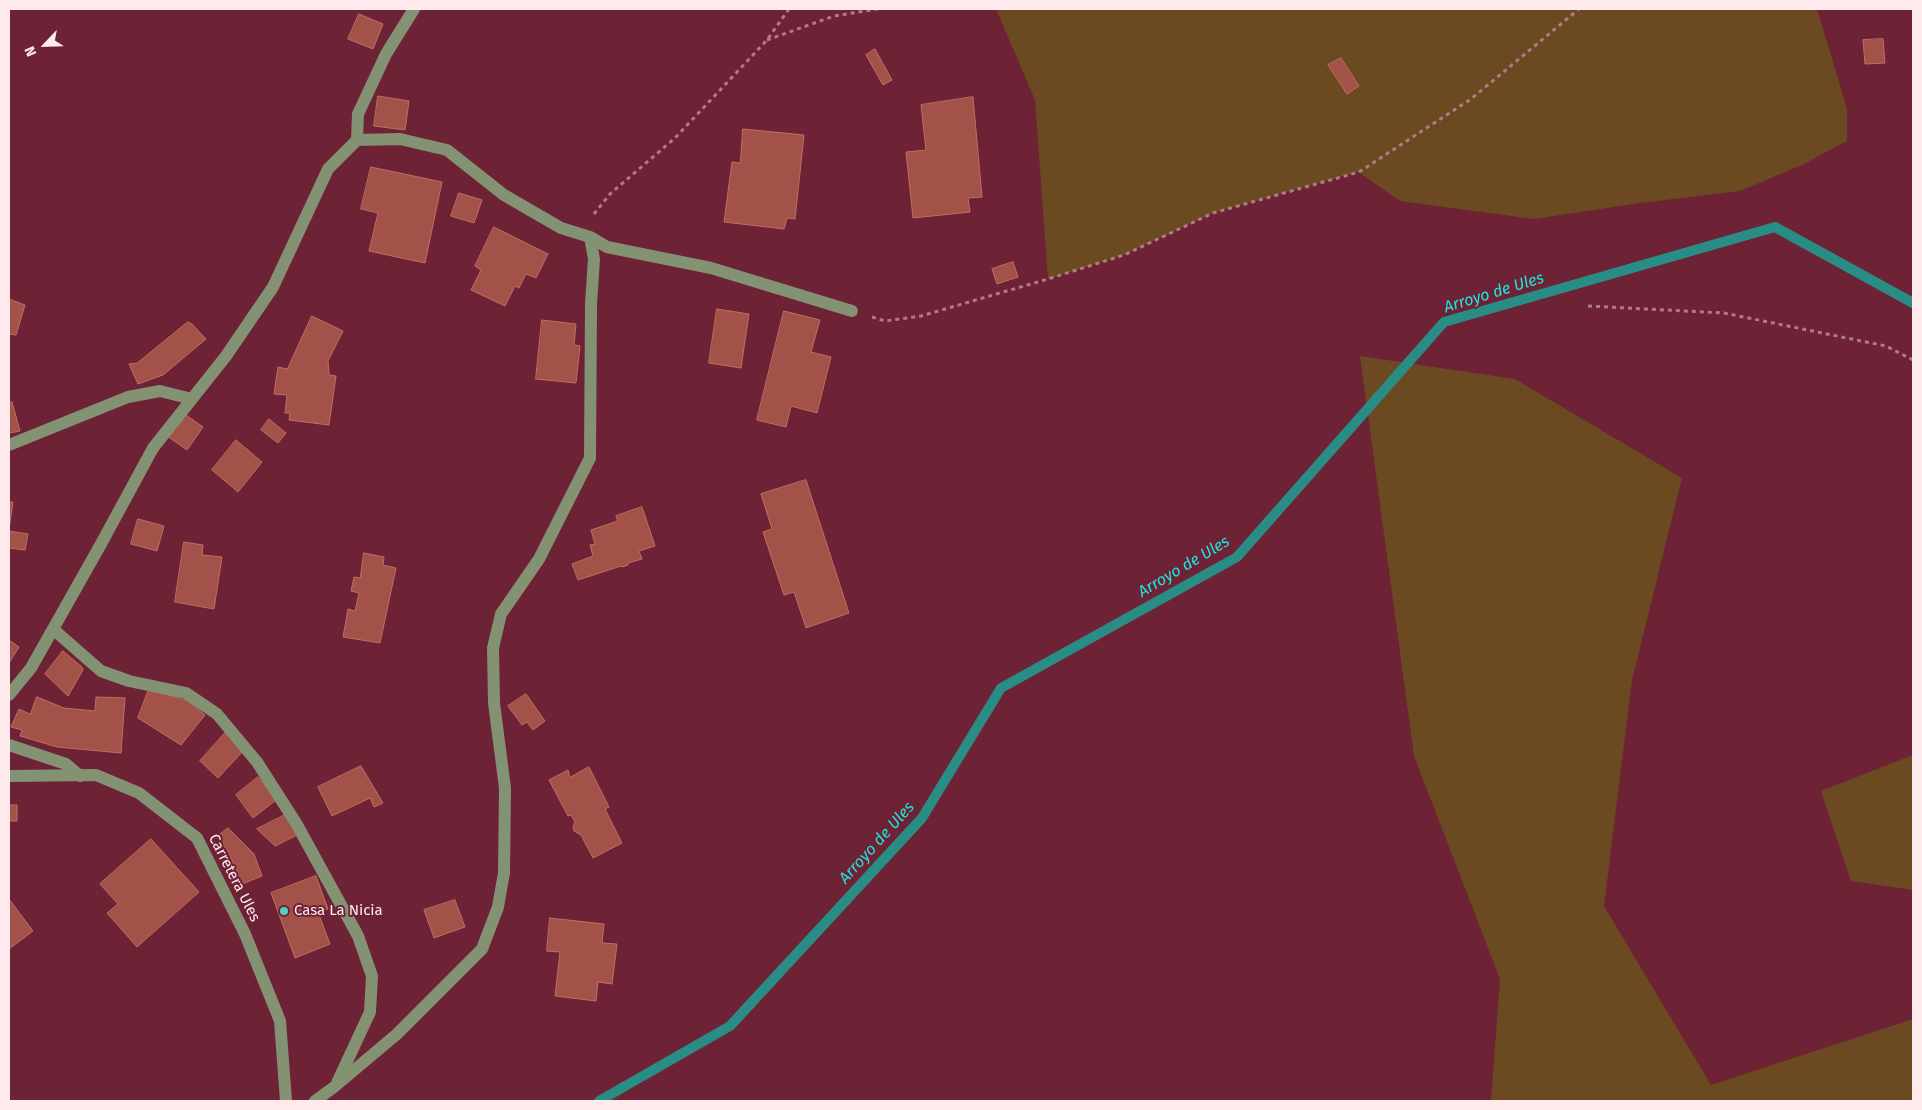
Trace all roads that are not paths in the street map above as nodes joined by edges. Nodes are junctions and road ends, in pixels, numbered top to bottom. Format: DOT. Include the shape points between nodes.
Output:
graph roads {
  1 [pos="414,9"];
  2 [pos="356,140"];
  3 [pos="590,237"];
  4 [pos="852,311"];
  5 [pos="192,399"];
  6 [pos="9,445"];
  7 [pos="53,629"];
  8 [pos="9,695"];
  9 [pos="9,745"];
  10 [pos="9,776"];
  11 [pos="80,776"];
  12 [pos="334,1088"];
  13 [pos="286,1101"];
  14 [pos="315,1101"];
  1 -- 2 [label="street" via="386,54 358,114"];
  2 -- 3 [label="street" via="400,139 447,150 504,195 561,228"];
  2 -- 5 [label="street" via="328,169 272,287 226,356"];
  3 -- 4 [label="street" via="607,247 711,268"];
  3 -- 12 [label="street" via="594,258 590,458 540,559 500,614 492,648 494,703 505,788 504,873 498,907 482,948 397,1034"];
  5 -- 6 [label="street" via="160,391 128,397"];
  5 -- 7 [label="street" via="153,448"];
  7 -- 8 [label="street" via="31,668"];
  7 -- 12 [label="street" via="101,671 186,694 217,714 256,762 296,823 358,936 372,976 370,1012"];
  9 -- 11 [label="street" via="66,764"];
  10 -- 11 [label="street, Carretera Ules"];
  11 -- 13 [label="street, Carretera Ules" via="96,775 139,793 198,838 245,934 280,1022"];
  12 -- 14 [label="street"];
}
